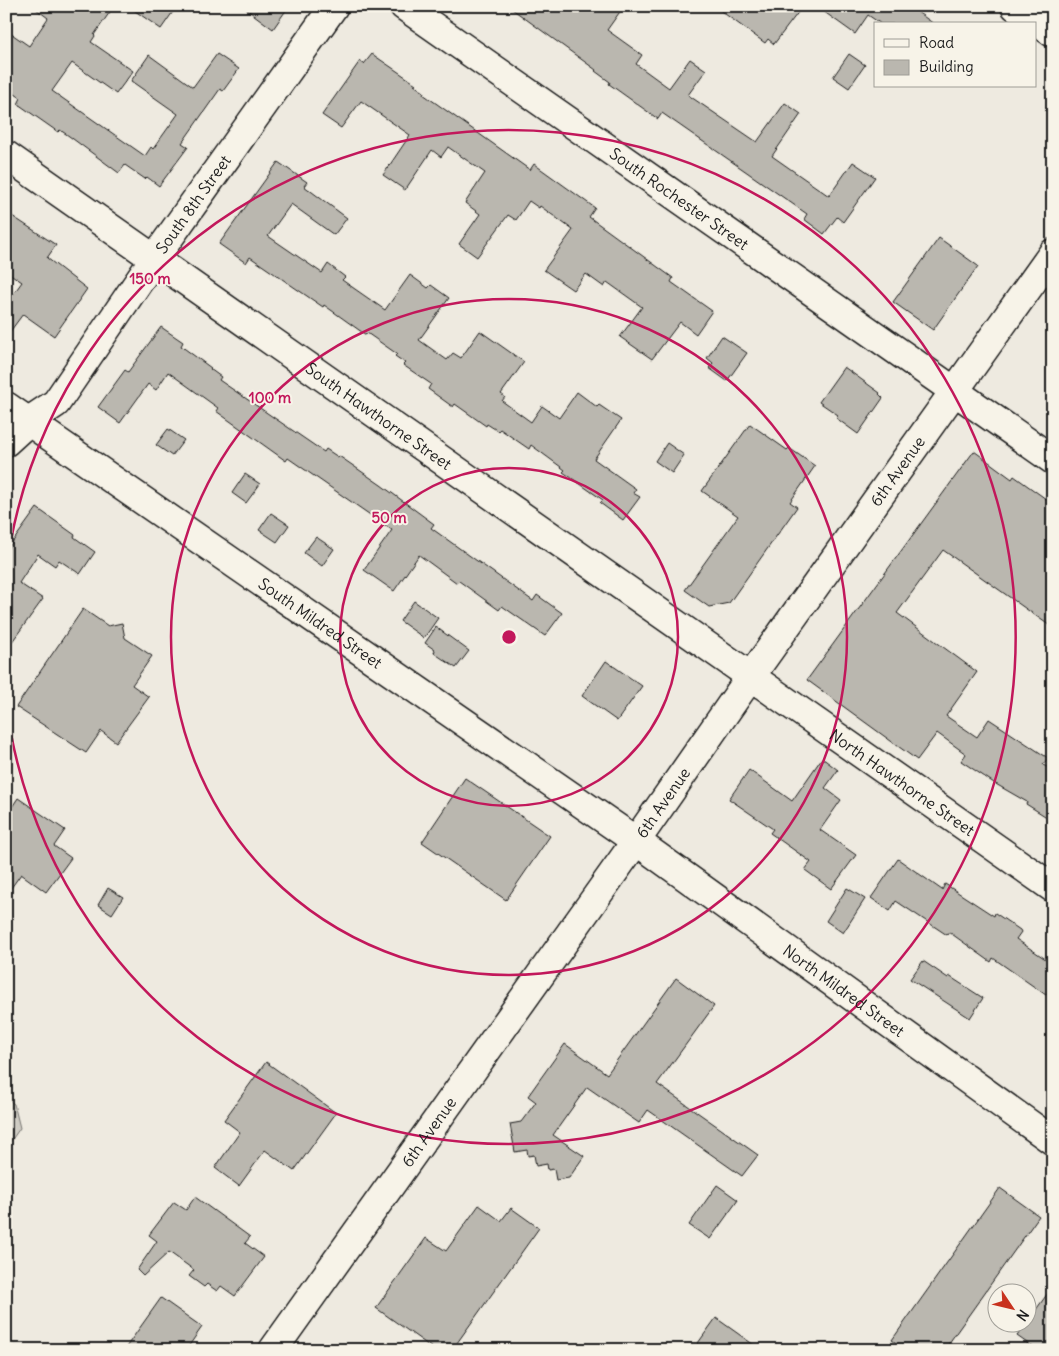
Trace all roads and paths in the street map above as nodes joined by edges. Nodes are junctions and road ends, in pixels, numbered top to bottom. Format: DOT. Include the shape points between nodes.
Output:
graph roads {
  1 [pos="334,6"];
  2 [pos="404,6"];
  3 [pos="1015,6"];
  4 [pos="1053,33"];
  5 [pos="6,155"];
  6 [pos="1053,253"];
  7 [pos="154,259"];
  8 [pos="954,391"];
  9 [pos="6,406"];
  10 [pos="29,421"];
  11 [pos="6,442"];
  12 [pos="1053,460"];
  13 [pos="751,676"];
  14 [pos="636,841"];
  15 [pos="1053,888"];
  16 [pos="1053,1141"];
  17 [pos="273,1350"];
  1 -- 7 [label="street, South 8th Street"];
  2 -- 8 [label="street, South Rochester Street"];
  3 -- 4 [label="street"];
  5 -- 7 [label="street, South Hawthorne Street"];
  6 -- 8 [label="street, 6th Avenue"];
  7 -- 10 [label="street, South 8th Street" via="56,402"];
  7 -- 13 [label="street, South Hawthorne Street"];
  8 -- 12 [label="street, South Rochester Street"];
  8 -- 13 [label="street, 6th Avenue"];
  9 -- 10 [label="street, South Mildred Street"];
  10 -- 11 [label="street, South 8th Street"];
  10 -- 14 [label="street, South Mildred Street"];
  13 -- 14 [label="street, 6th Avenue"];
  13 -- 15 [label="street, North Hawthorne Street"];
  14 -- 16 [label="street, North Mildred Street"];
  14 -- 17 [label="street, 6th Avenue"];
}
